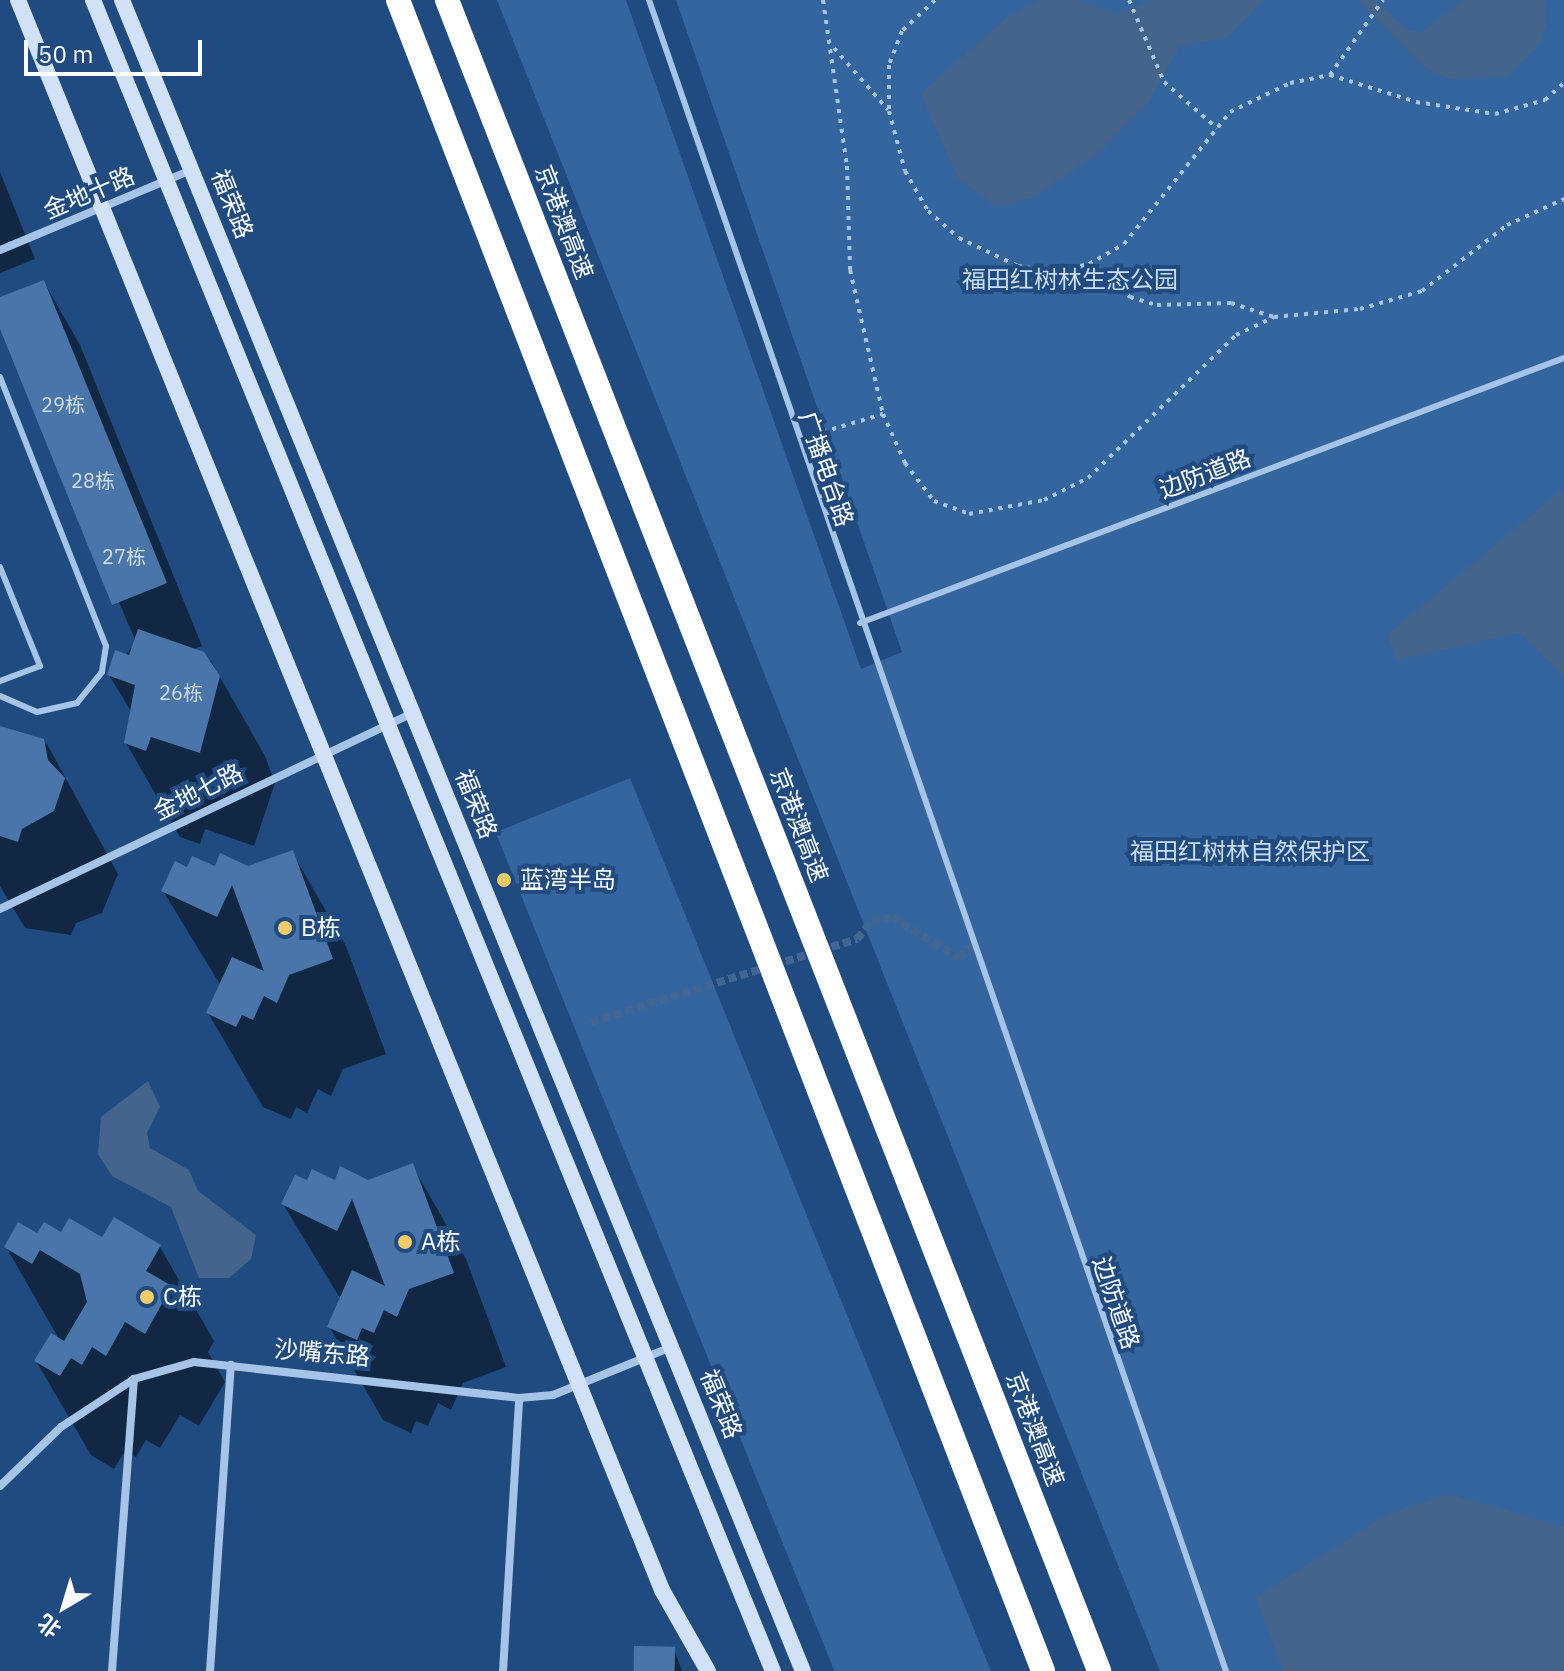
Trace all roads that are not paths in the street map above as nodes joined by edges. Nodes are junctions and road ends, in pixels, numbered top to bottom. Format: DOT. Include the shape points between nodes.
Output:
graph roads {
  1 [pos="18,0"];
  2 [pos="93,0"];
  3 [pos="122,0"];
  4 [pos="398,0"];
  5 [pos="447,0"];
  6 [pos="649,0"];
  7 [pos="192,170"];
  8 [pos="167,182"];
  9 [pos="102,212"];
  10 [pos="0,250"];
  11 [pos="1564,358"];
  12 [pos="0,377"];
  13 [pos="0,567"];
  14 [pos="860,623"];
  15 [pos="0,681"];
  16 [pos="0,696"];
  17 [pos="413,713"];
  18 [pos="388,724"];
  19 [pos="322,755"];
  20 [pos="0,909"];
  21 [pos="973,947"];
  22 [pos="671,1347"];
  23 [pos="646,1357"];
  24 [pos="231,1365"];
  25 [pos="134,1379"];
  26 [pos="578,1385"];
  27 [pos="519,1398"];
  28 [pos="0,1486"];
  29 [pos="112,1671"];
  30 [pos="210,1671"];
  31 [pos="503,1671"];
  32 [pos="708,1671"];
  33 [pos="773,1671"];
  34 [pos="803,1671"];
  35 [pos="1043,1671"];
  36 [pos="1099,1671"];
  37 [pos="1226,1671"];
  1 -- 9 [label="main road"];
  2 -- 8 [label="main road"];
  3 -- 7 [label="main road, 福荣路"];
  4 -- 35 [label="highway"];
  5 -- 36 [label="highway, 京港澳高速"];
  6 -- 14 [label="lane, 广播电台路"];
  7 -- 8 [label="street, 金地十路"];
  7 -- 17 [label="main road, 福荣路"];
  8 -- 9 [label="street, 金地十路"];
  8 -- 18 [label="main road"];
  9 -- 10 [label="street, 金地十路"];
  9 -- 19 [label="main road"];
  11 -- 14 [label="lane, 边防道路"];
  12 -- 16 [label="lane" via="106,646 96,684 64,709 37,712"];
  13 -- 15 [label="lane" via="40,666"];
  14 -- 21 [label="lane, 广播电台路"];
  17 -- 18 [label="street, 金地七路"];
  17 -- 22 [label="main road, 福荣路"];
  18 -- 19 [label="street, 金地七路"];
  18 -- 23 [label="main road"];
  19 -- 20 [label="street, 金地七路"];
  19 -- 26 [label="main road"];
  21 -- 37 [label="lane, 边防道路"];
  22 -- 23 [label="street, 沙嘴东路"];
  22 -- 34 [label="main road, 福荣路"];
  23 -- 26 [label="street, 沙嘴东路"];
  23 -- 33 [label="main road"];
  24 -- 25 [label="street, 沙嘴东路" via="194,1362"];
  24 -- 27 [label="street, 沙嘴东路"];
  24 -- 30 [label="street"];
  25 -- 28 [label="street, 沙嘴东路" via="61,1427"];
  25 -- 29 [label="street"];
  26 -- 27 [label="street, 沙嘴东路"];
  26 -- 32 [label="main road" via="667,1600"];
  27 -- 31 [label="street"];
}
